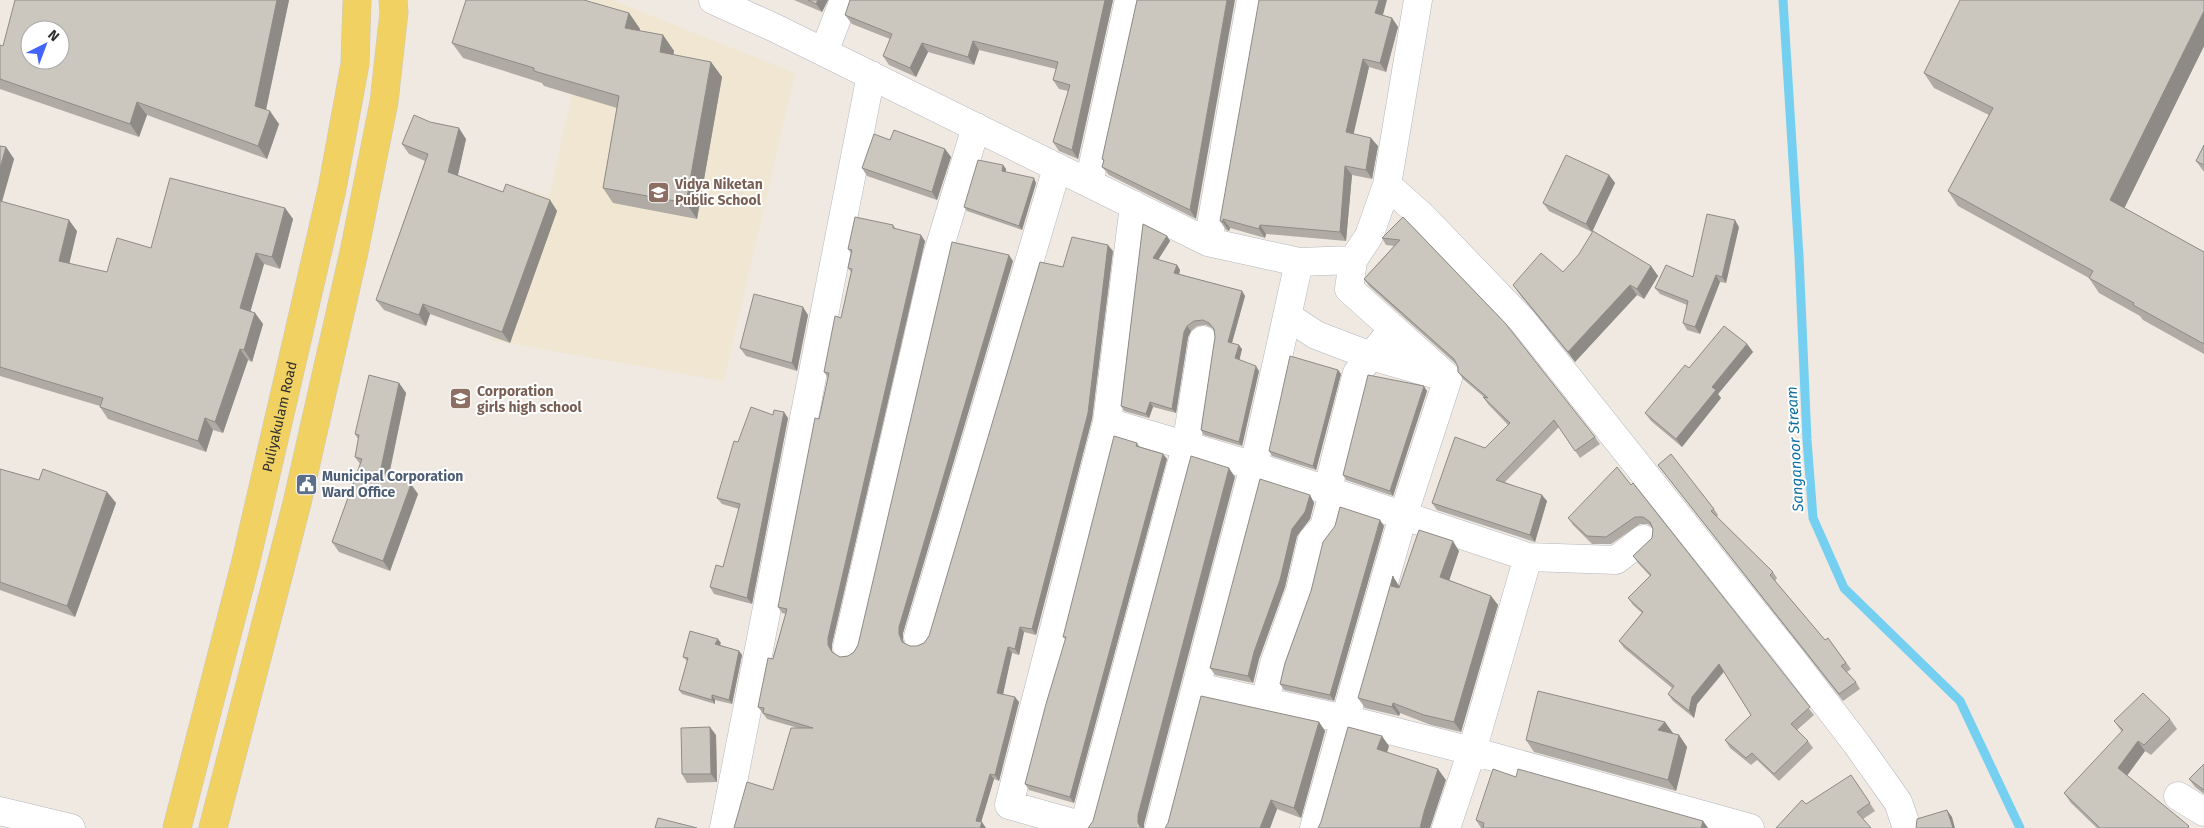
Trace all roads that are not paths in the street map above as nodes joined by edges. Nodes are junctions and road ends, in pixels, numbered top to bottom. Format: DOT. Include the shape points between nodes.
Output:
graph roads {
  1 [pos="357,0"];
  2 [pos="393,0"];
  3 [pos="713,0"];
  4 [pos="844,0"];
  5 [pos="1129,0"];
  6 [pos="1251,0"];
  7 [pos="1418,0"];
  8 [pos="824,52"];
  9 [pos="871,75"];
  10 [pos="976,127"];
  11 [pos="1057,168"];
  12 [pos="1089,183"];
  13 [pos="1387,185"];
  14 [pos="1134,205"];
  15 [pos="1208,242"];
  16 [pos="1353,260"];
  17 [pos="1299,262"];
  18 [pos="1287,316"];
  19 [pos="1393,329"];
  20 [pos="1203,340"];
  21 [pos="1371,356"];
  22 [pos="1448,378"];
  23 [pos="1108,422"];
  24 [pos="1186,447"];
  25 [pos="1254,466"];
  26 [pos="1330,493"];
  27 [pos="1403,516"];
  28 [pos="1643,539"];
  29 [pos="1528,558"];
  30 [pos="918,637"];
  31 [pos="848,647"];
  32 [pos="1197,687"];
  33 [pos="1265,702"];
  34 [pos="1345,719"];
  35 [pos="1472,751"];
  36 [pos="2178,796"];
  37 [pos="0,811"];
  38 [pos="2204,812"];
  39 [pos="1080,826"];
  40 [pos="71,828"];
  41 [pos="177,828"];
  42 [pos="213,828"];
  43 [pos="726,828"];
  44 [pos="1159,828"];
  45 [pos="1314,828"];
  46 [pos="1446,828"];
  47 [pos="1750,828"];
  48 [pos="1907,828"];
  1 -- 41 [label="main road, Puliyakulam Road" via="356,64 332,189 245,566"];
  2 -- 42 [label="main road" via="384,102 354,252 297,503"];
  3 -- 8 [label="street"];
  4 -- 8 [label="street"];
  5 -- 12 [label="street"];
  6 -- 15 [label="street"];
  7 -- 13 [label="street"];
  8 -- 9 [label="street"];
  9 -- 10 [label="street"];
  9 -- 43 [label="street"];
  10 -- 11 [label="street"];
  10 -- 31 [label="street" via="936,259"];
  11 -- 12 [label="street"];
  11 -- 30 [label="street"];
  12 -- 14 [label="street"];
  13 -- 16 [label="street" via="1369,236"];
  13 -- 48 [label="street" via="1423,217 1522,320 1856,743 1898,802"];
  14 -- 15 [label="street"];
  14 -- 23 [label="street"];
  15 -- 17 [label="street"];
  16 -- 17 [label="street"];
  16 -- 19 [label="street" via="1349,289"];
  17 -- 18 [label="street"];
  18 -- 21 [label="street" via="1316,335"];
  18 -- 25 [label="street"];
  19 -- 21 [label="street"];
  19 -- 22 [label="street"];
  20 -- 24 [label="street"];
  21 -- 22 [label="street"];
  21 -- 26 [label="street" via="1357,373"];
  22 -- 27 [label="street"];
  23 -- 24 [label="street"];
  23 -- 39 [label="street" via="1009,805"];
  24 -- 25 [label="street"];
  24 -- 39 [label="street"];
  25 -- 26 [label="street"];
  25 -- 32 [label="street"];
  26 -- 27 [label="street"];
  26 -- 33 [label="street" via="1324,527 1312,540 1300,591 1274,664"];
  27 -- 29 [label="street"];
  27 -- 34 [label="street"];
  28 -- 29 [label="street" via="1616,560"];
  29 -- 35 [label="street"];
  32 -- 33 [label="street"];
  32 -- 44 [label="street"];
  33 -- 34 [label="street"];
  34 -- 35 [label="street"];
  34 -- 45 [label="street"];
  35 -- 46 [label="street"];
  35 -- 47 [label="street"];
  36 -- 38 [label="street"];
  37 -- 40 [label="street"];
}
